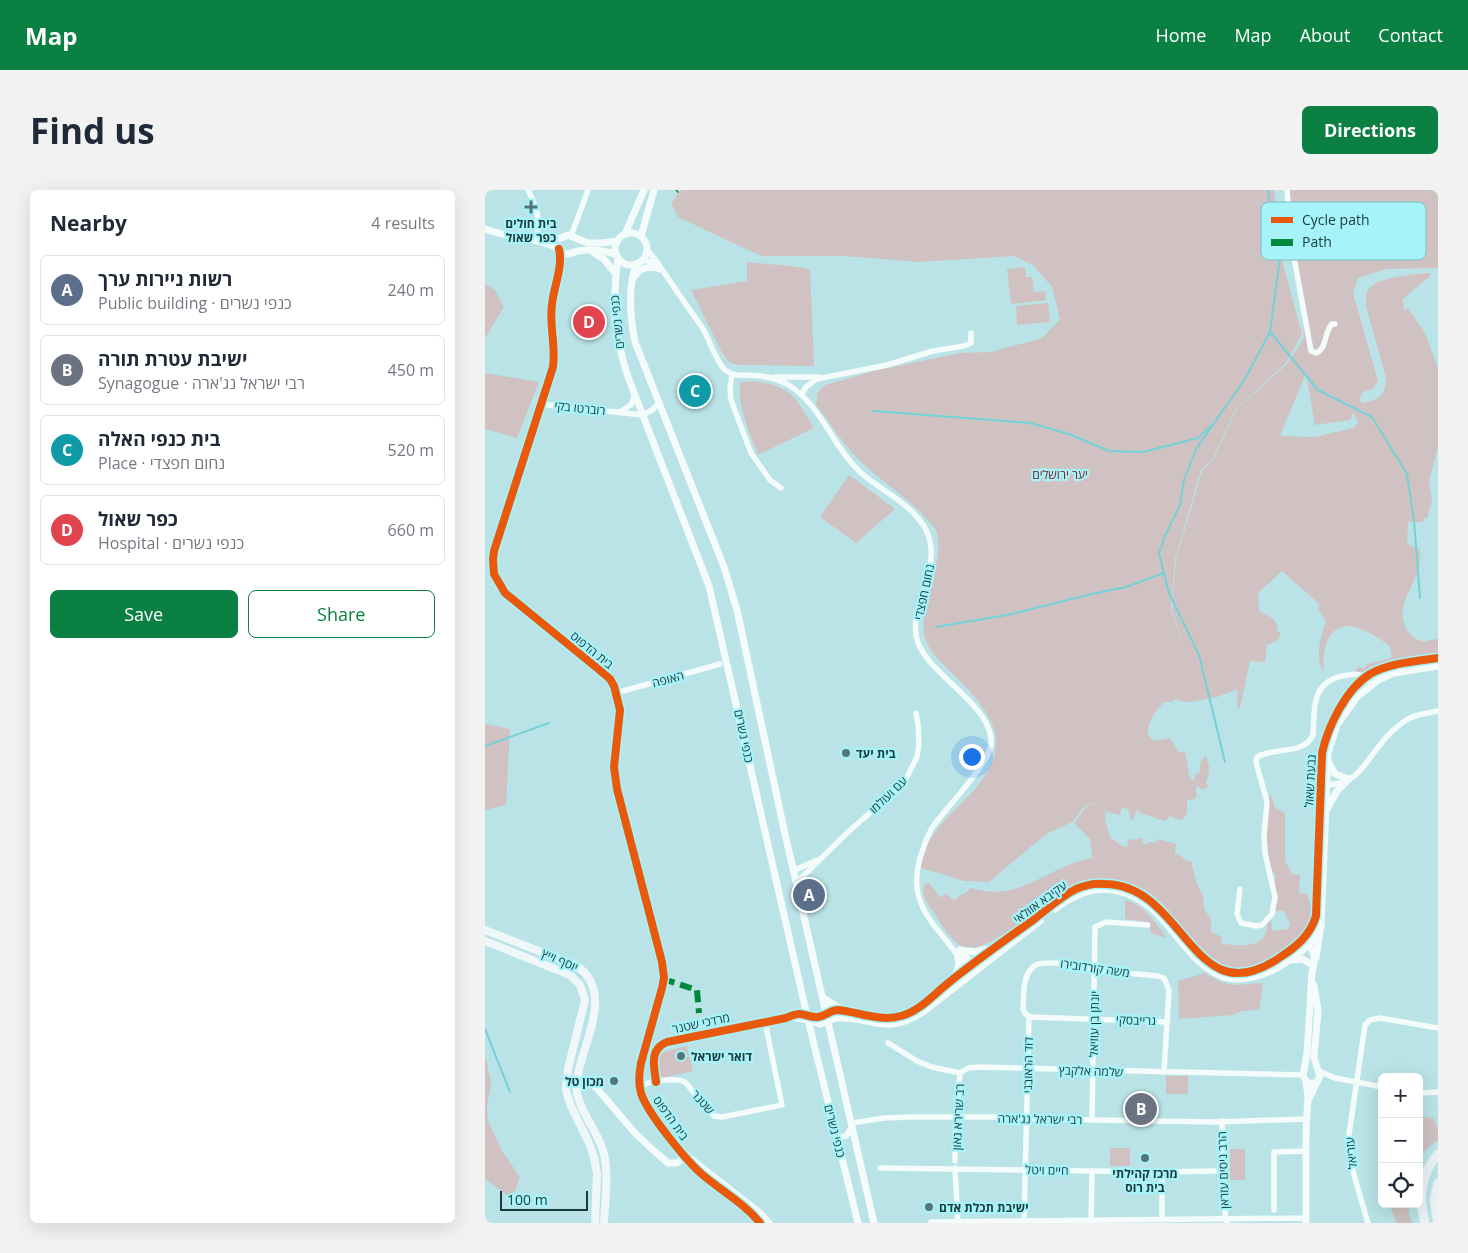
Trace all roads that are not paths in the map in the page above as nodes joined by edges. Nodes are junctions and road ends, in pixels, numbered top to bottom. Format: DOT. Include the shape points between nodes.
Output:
graph roads {
  1 [pos="528,190"];
  2 [pos="588,190"];
  3 [pos="644,190"];
  4 [pos="654,190"];
  5 [pos="485,229"];
  6 [pos="625,234"];
  7 [pos="641,236"];
  8 [pos="573,237"];
  9 [pos="561,238"];
  10 [pos="537,240"];
  11 [pos="617,240"];
  12 [pos="559,250"];
  13 [pos="647,250"];
  14 [pos="588,251"];
  15 [pos="572,253"];
  16 [pos="617,256"];
  17 [pos="643,260"];
  18 [pos="1294,260"];
  19 [pos="636,264"];
  20 [pos="659,269"];
  21 [pos="559,271"];
  22 [pos="615,273"];
  23 [pos="667,278"];
  24 [pos="632,282"];
  25 [pos="1335,324"];
  26 [pos="971,333"];
  27 [pos="732,374"];
  28 [pos="766,377"];
  29 [pos="824,377"];
  30 [pos="635,392"];
  31 [pos="801,395"];
  32 [pos="659,403"];
  33 [pos="540,404"];
  34 [pos="619,412"];
  35 [pos="643,414"];
  36 [pos="781,488"];
  37 [pos="1438,658"];
  38 [pos="720,664"];
  39 [pos="1438,666"];
  40 [pos="1366,678"];
  41 [pos="1371,684"];
  42 [pos="617,693"];
  43 [pos="1438,712"];
  44 [pos="915,714"];
  45 [pos="1327,758"];
  46 [pos="1349,779"];
  47 [pos="1323,785"];
  48 [pos="1325,814"];
  49 [pos="821,857"];
  50 [pos="793,871"];
  51 [pos="796,883"];
  52 [pos="1240,889"];
  53 [pos="1149,925"];
  54 [pos="1321,927"];
  55 [pos="485,930"];
  56 [pos="1303,940"];
  57 [pos="485,941"];
  58 [pos="1308,946"];
  59 [pos="994,948"];
  60 [pos="959,951"];
  61 [pos="1290,960"];
  62 [pos="1313,964"];
  63 [pos="972,967"];
  64 [pos="1095,969"];
  65 [pos="1028,973"];
  66 [pos="1312,976"];
  67 [pos="954,978"];
  68 [pos="1164,978"];
  69 [pos="823,998"];
  70 [pos="843,1014"];
  71 [pos="807,1017"];
  72 [pos="827,1017"];
  73 [pos="1029,1017"];
  74 [pos="1094,1019"];
  75 [pos="765,1022"];
  76 [pos="1168,1022"];
  77 [pos="1438,1028"];
  78 [pos="1309,1029"];
  79 [pos="831,1034"];
  80 [pos="1315,1037"];
  81 [pos="888,1043"];
  82 [pos="1027,1069"];
  83 [pos="1319,1070"];
  84 [pos="1093,1071"];
  85 [pos="1165,1072"];
  86 [pos="960,1073"];
  87 [pos="1305,1076"];
  88 [pos="1335,1078"];
  89 [pos="566,1081"];
  90 [pos="1317,1081"];
  91 [pos="656,1082"];
  92 [pos="1357,1082"];
  93 [pos="576,1083"];
  94 [pos="640,1086"];
  95 [pos="1378,1086"];
  96 [pos="1438,1092"];
  97 [pos="1423,1093"];
  98 [pos="1308,1102"];
  99 [pos="1027,1117"];
  100 [pos="956,1118"];
  101 [pos="1306,1119"];
  102 [pos="1093,1120"];
  103 [pos="1222,1121"];
  104 [pos="854,1123"];
  105 [pos="835,1134"];
  106 [pos="1306,1152"];
  107 [pos="1438,1154"];
  108 [pos="685,1155"];
  109 [pos="955,1165"];
  110 [pos="880,1168"];
  111 [pos="1025,1170"];
  112 [pos="1092,1171"];
  113 [pos="1215,1171"];
  114 [pos="1162,1172"];
  115 [pos="1438,1183"];
  116 [pos="1274,1210"];
  117 [pos="1161,1219"];
  118 [pos="1091,1220"];
  119 [pos="1306,1220"];
  120 [pos="1226,1221"];
  121 [pos="931,1222"];
  122 [pos="958,1222"];
  123 [pos="1024,1222"];
  124 [pos="595,1223"];
  125 [pos="604,1223"];
  126 [pos="760,1223"];
  127 [pos="769,1223"];
  128 [pos="858,1223"];
  129 [pos="874,1223"];
  130 [pos="1367,1223"];
  131 [pos="1425,1223"];
  132 [pos="1438,1223"];
  1 -- 10 [label="street" via="539,216"];
  2 -- 8 [label="street"];
  3 -- 6 [label="street"];
  4 -- 7 [label="street"];
  5 -- 10 [label="street"];
  6 -- 7 [label="street"];
  6 -- 11 [label="street"];
  7 -- 13 [label="street"];
  8 -- 9 [label="street" via="566,235"];
  8 -- 11 [label="street" via="593,243"];
  8 -- 15 [label="street" via="577,246"];
  9 -- 10 [label="street"];
  9 -- 12 [label="street"];
  10 -- 12 [label="street"];
  11 -- 16 [label="street"];
  12 -- 15 [label="street" via="565,254"];
  12 -- 21 [label="street, בית הדפוס"];
  13 -- 17 [label="street"];
  13 -- 23 [label="street"];
  14 -- 15 [label="street"];
  14 -- 16 [label="street"];
  14 -- 22 [label="street" via="604,259"];
  15 -- 21 [label="street, בית הדפוס"];
  16 -- 19 [label="street" via="626,264"];
  16 -- 22 [label="street, כנפי נשרים"];
  17 -- 19 [label="street"];
  17 -- 20 [label="street" via="652,262"];
  18 -- 25 [label="street" via="1311,351 1320,352 1328,328"];
  19 -- 24 [label="street, כנפי נשרים"];
  20 -- 23 [label="street"];
  20 -- 24 [label="street" via="644,268"];
  21 -- 33 [label="street, בית הדפוס" via="551,312 555,346 553,367"];
  22 -- 30 [label="street, כנפי נשרים" via="613,299 618,343"];
  23 -- 27 [label="street" via="702,329 720,364"];
  24 -- 32 [label="street, כנפי נשרים" via="635,342"];
  26 -- 29 [label="street" via="971,343 964,346 933,350 887,365"];
  27 -- 28 [label="street, נחום חפצדי"];
  27 -- 36 [label="street" via="731,400 751,453 770,480"];
  28 -- 29 [label="street"];
  28 -- 31 [label="street, נחום חפצדי" via="787,384"];
  29 -- 31 [label="street" via="811,382"];
  30 -- 34 [label="street, רוברטו בקי" via="631,405"];
  30 -- 35 [label="street, כנפי נשרים"];
  31 -- 60 [label="street, נחום חפצדי" via="856,468 907,508 926,530 931,555 917,619 918,643 990,730 992,740 986,758 933,827 916,871 921,904 930,921"];
  32 -- 35 [label="street"];
  32 -- 50 [label="street, כנפי נשרים" via="739,618"];
  33 -- 34 [label="street, רוברטו בקי"];
  33 -- 42 [label="street, בית הדפוס" via="494,550 494,574 505,593 610,679"];
  34 -- 35 [label="street, רוברטו בקי"];
  35 -- 71 [label="street, כנפי נשרים" via="709,586"];
  37 -- 40 [label="street, גבעת שאול" via="1391,666"];
  38 -- 42 [label="street, האופה"];
  39 -- 41 [label="street, גבעת שאול" via="1394,673"];
  40 -- 41 [label="street"];
  40 -- 47 [label="street, גבעת שאול" via="1347,698 1330,728 1322,753"];
  40 -- 52 [label="street" via="1358,674 1327,681 1321,686 1316,699 1311,740 1301,747 1257,757 1267,802 1265,853 1275,897 1272,914 1262,925 1241,923 1237,914"];
  41 -- 45 [label="street, גבעת שאול" via="1340,720"];
  42 -- 94 [label="street, בית הדפוס" via="620,718 614,767 617,790 664,978 641,1063"];
  43 -- 46 [label="street" via="1404,722 1387,736 1362,771"];
  44 -- 49 [label="street, עם ועולמו" via="919,744 917,758 907,777"];
  45 -- 46 [label="street" via="1335,774"];
  45 -- 47 [label="street, גבעת שאול"];
  46 -- 47 [label="street"];
  46 -- 48 [label="street" via="1337,791"];
  47 -- 48 [label="street, גבעת שאול"];
  47 -- 56 [label="street, גבעת שאול" via="1317,916"];
  48 -- 54 [label="street, גבעת שאול"];
  49 -- 50 [label="street, עם ועולמו"];
  49 -- 51 [label="street, עם ועולמו"];
  50 -- 51 [label="street, כנפי נשרים"];
  51 -- 69 [label="street, כנפי נשרים"];
  53 -- 64 [label="street, יונתן בן עוזיאל" via="1106,922 1095,927"];
  54 -- 58 [label="street, גבעת שאול"];
  54 -- 62 [label="street"];
  55 -- 93 [label="main road, יוסף וייץ" via="575,965 590,978 596,1001"];
  56 -- 58 [label="street"];
  56 -- 59 [label="street, עקיבא אזולאי" via="1257,971 1228,972 1209,963 1149,899 1124,886 1098,884 1067,894"];
  57 -- 89 [label="main road, יוסף וייץ" via="570,975 580,985 584,1006"];
  58 -- 61 [label="street, עקיבא אזולאי"];
  58 -- 62 [label="street"];
  59 -- 60 [label="street"];
  59 -- 63 [label="street, עקיבא אזולאי"];
  60 -- 63 [label="street, נחום חפצדי"];
  60 -- 67 [label="street" via="959,965"];
  61 -- 62 [label="street" via="1301,959"];
  61 -- 63 [label="street, עקיבא אזולאי" via="1253,977 1234,979 1218,975 1204,965 1148,904 1132,895 1105,889 1083,892 1068,900"];
  62 -- 66 [label="street"];
  63 -- 67 [label="street, עקיבא אזולאי"];
  63 -- 70 [label="street, עקיבא אזולאי" via="923,1012 903,1022 880,1025"];
  64 -- 65 [label="street, משה קורדובירו" via="1049,962 1036,964"];
  64 -- 68 [label="street, משה קורדובירו"];
  64 -- 74 [label="street, יונתן בן עוזיאל"];
  65 -- 73 [label="street, דוד הראובני" via="1023,1009"];
  66 -- 78 [label="street"];
  66 -- 80 [label="street" via="1318,1002"];
  67 -- 70 [label="street, עקיבא אזולאי" via="905,1015 882,1018"];
  68 -- 76 [label="street, גרייבסקי" via="1169,990"];
  69 -- 70 [label="street"];
  69 -- 72 [label="street, כנפי נשרים"];
  70 -- 72 [label="street, עקיבא אזולאי" via="833,1010"];
  70 -- 79 [label="street"];
  71 -- 72 [label="street, עקיבא אזולאי" via="820,1024"];
  71 -- 75 [label="street, מרדכי שטנר"];
  71 -- 105 [label="street, כנפי נשרים"];
  72 -- 79 [label="street, כנפי נשרים"];
  73 -- 74 [label="street, גרייבסקי"];
  73 -- 82 [label="street, דוד הראובני"];
  74 -- 76 [label="street, גרייבסקי"];
  74 -- 84 [label="street, יונתן בן עוזיאל"];
  75 -- 91 [label="street, מרדכי שטנר" via="661,1044 653,1058"];
  75 -- 91 [label="street, שטנר" via="782,1105 722,1118 714,1116 680,1079"];
  76 -- 85 [label="street"];
  77 -- 92 [label="street, עזריאל" via="1380,1018 1367,1022"];
  78 -- 80 [label="street"];
  78 -- 87 [label="street"];
  79 -- 104 [label="street, כנפי נשרים"];
  80 -- 83 [label="street" via="1314,1058"];
  81 -- 86 [label="street, שלמה אלקבץ" via="917,1061"];
  82 -- 84 [label="street, שלמה אלקבץ"];
  82 -- 86 [label="street, שלמה אלקבץ" via="971,1067"];
  82 -- 99 [label="street, דוד הראובני"];
  83 -- 87 [label="street" via="1311,1066"];
  83 -- 88 [label="street"];
  83 -- 90 [label="street"];
  84 -- 85 [label="street, שלמה אלקבץ"];
  84 -- 102 [label="street, יונתן בן עוזיאל"];
  85 -- 87 [label="street, שלמה אלקבץ"];
  86 -- 100 [label="street, רב שרירא גאון"];
  87 -- 90 [label="street" via="1311,1084"];
  87 -- 98 [label="street"];
  88 -- 90 [label="street"];
  88 -- 92 [label="street"];
  89 -- 93 [label="street"];
  89 -- 124 [label="main road" via="567,1096 596,1163"];
  90 -- 98 [label="street"];
  91 -- 94 [label="street"];
  92 -- 95 [label="street"];
  92 -- 130 [label="street, עזריאל" via="1349,1128 1349,1152"];
  93 -- 108 [label="street" via="590,1082 663,1160 675,1160"];
  93 -- 125 [label="main road" via="578,1098 603,1152 606,1175"];
  94 -- 108 [label="street, בית הדפוס" via="651,1112"];
  96 -- 97 [label="street"];
  98 -- 101 [label="street"];
  99 -- 100 [label="street, רבי ישראל נג'ארה"];
  99 -- 102 [label="street, רבי ישראל נג'ארה"];
  99 -- 111 [label="street, דוד הראובני"];
  100 -- 104 [label="street, רבי ישראל נג'ארה" via="884,1118"];
  100 -- 109 [label="street, רב שרירא גאון"];
  101 -- 103 [label="street, רבי ישראל נג'ארה"];
  101 -- 106 [label="street"];
  102 -- 103 [label="street, רבי ישראל נג'ארה"];
  103 -- 120 [label="street, הרב ניסים עזראן"];
  104 -- 105 [label="street, רבי ישראל נג'ארה" via="846,1136"];
  104 -- 129 [label="street, כנפי נשרים"];
  105 -- 128 [label="street, כנפי נשרים"];
  106 -- 116 [label="street" via="1274,1152"];
  106 -- 119 [label="street"];
  107 -- 131 [label="main road" via="1423,1182 1421,1198"];
  108 -- 126 [label="street, בית הדפוס" via="702,1175 749,1210"];
  108 -- 127 [label="street, בית הדפוס"];
  109 -- 110 [label="street, חיים ויטל"];
  109 -- 111 [label="street, חיים ויטל"];
  109 -- 122 [label="street, רב שרירא גאון"];
  111 -- 112 [label="street, חיים ויטל"];
  111 -- 123 [label="street, דוד הראובני"];
  112 -- 114 [label="street, חיים ויטל"];
  112 -- 118 [label="street"];
  113 -- 114 [label="street, חיים ויטל"];
  114 -- 117 [label="street"];
  115 -- 132 [label="main road" via="1434,1200"];
  117 -- 118 [label="street"];
  117 -- 120 [label="street"];
  118 -- 123 [label="street"];
  119 -- 120 [label="street"];
  121 -- 122 [label="street"];
  122 -- 123 [label="street"];
}
